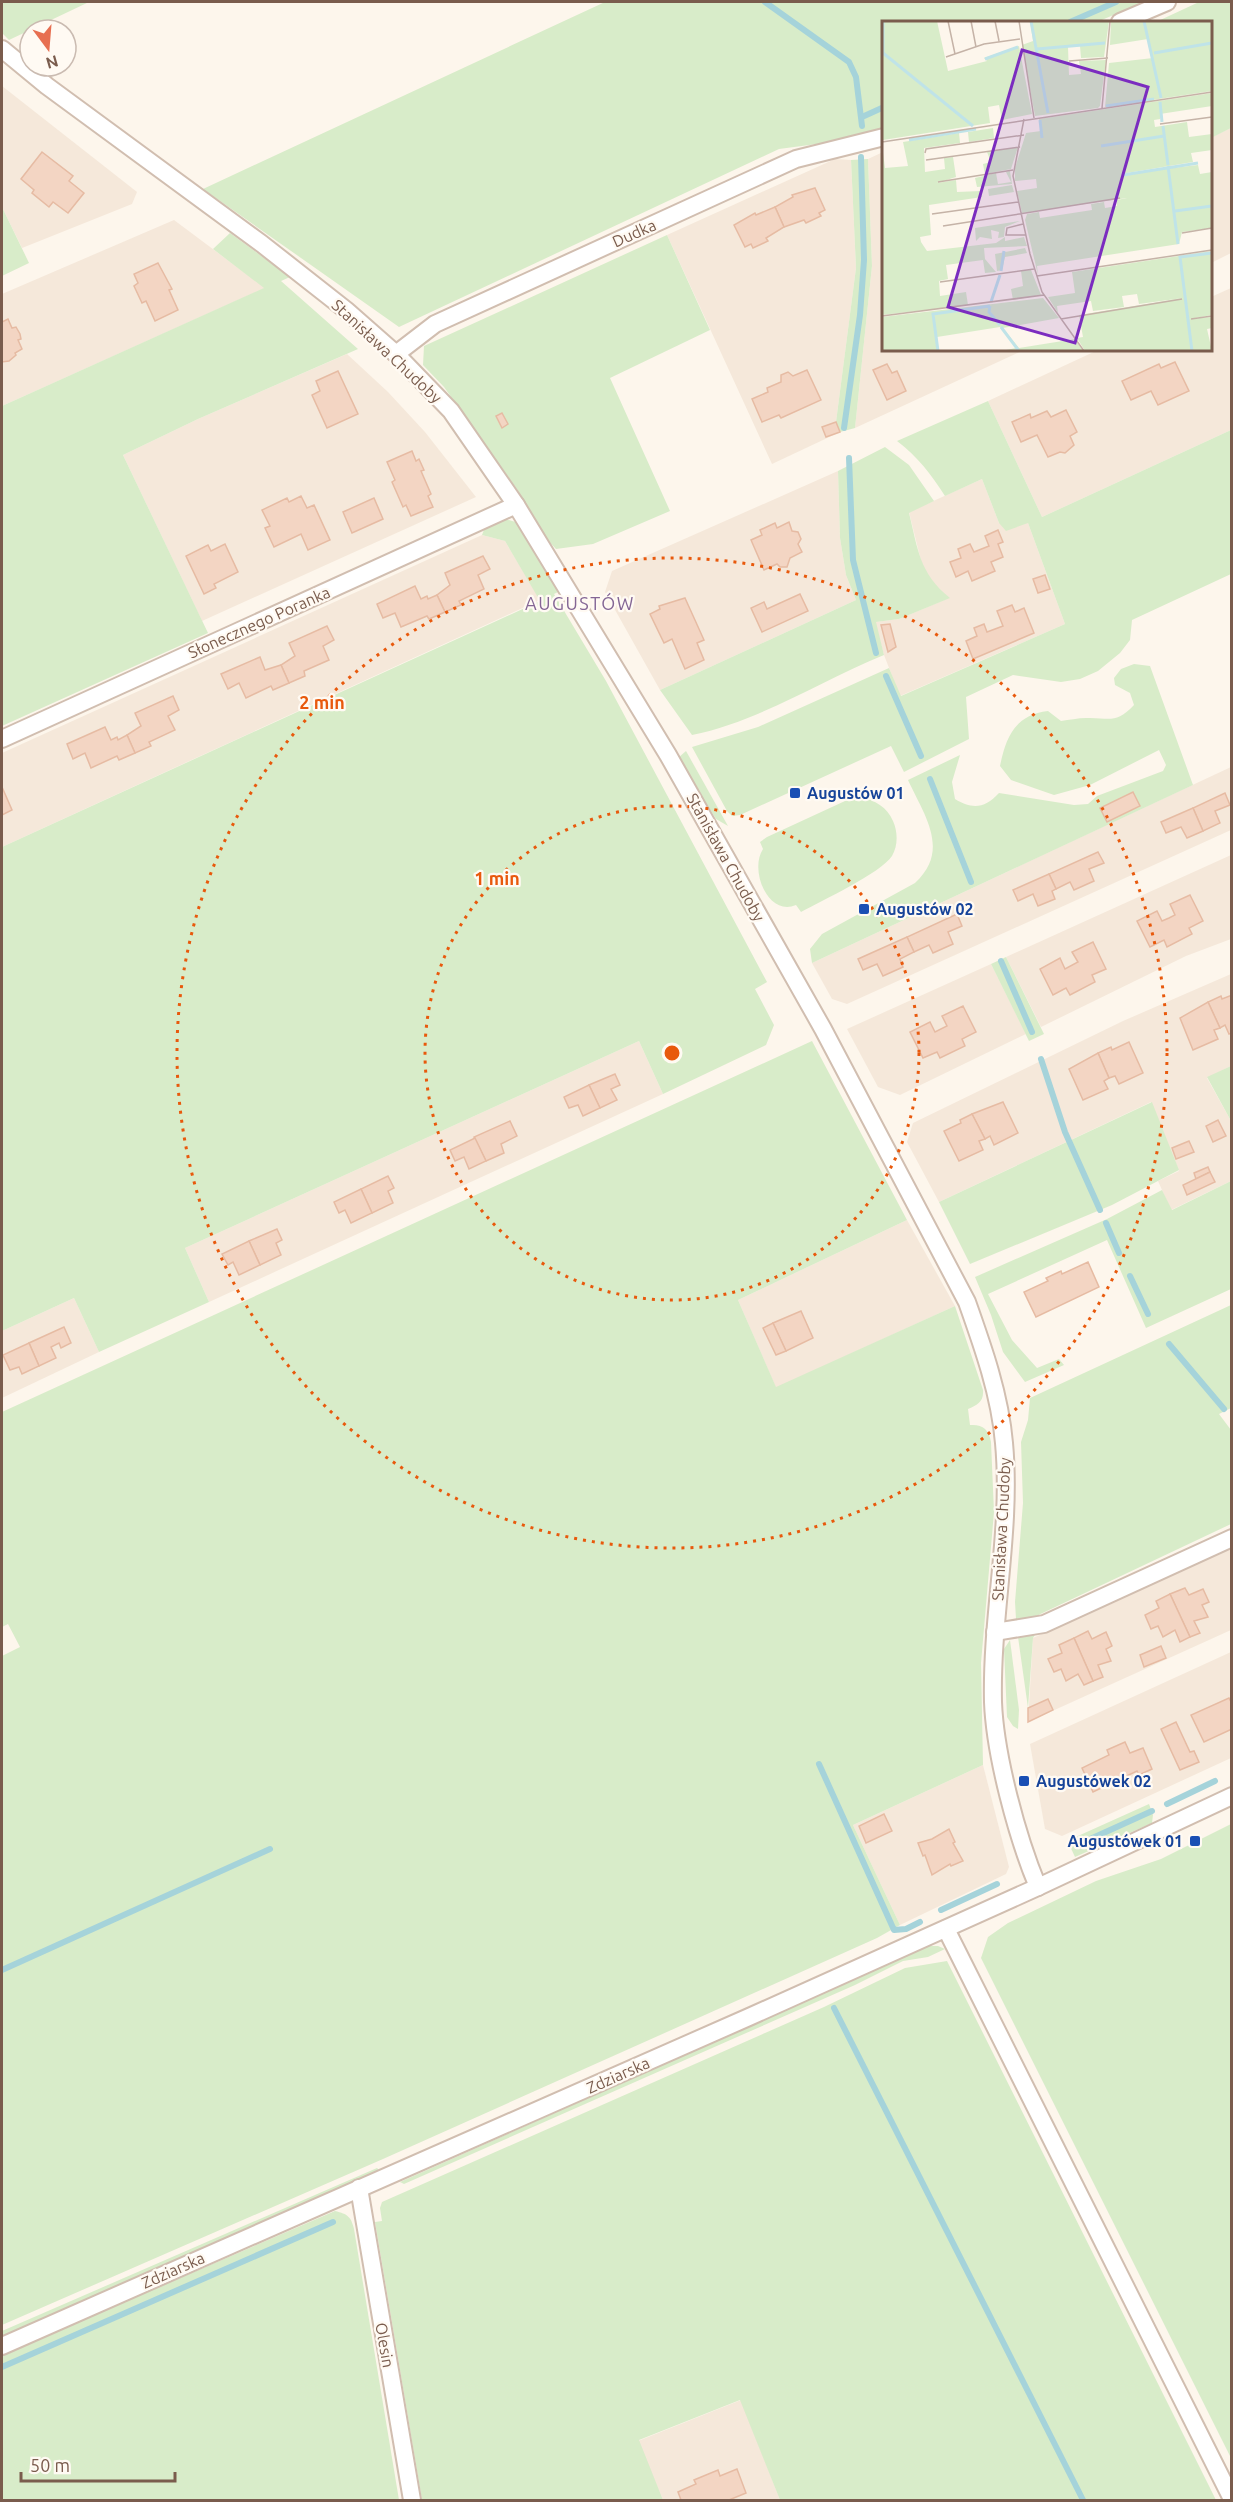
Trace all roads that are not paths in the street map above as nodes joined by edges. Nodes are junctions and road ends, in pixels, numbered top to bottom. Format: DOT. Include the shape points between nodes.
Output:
graph roads {
  1 [pos="1167,2"];
  2 [pos="1122,21"];
  3 [pos="2,49"];
  4 [pos="882,138"];
  5 [pos="396,354"];
  6 [pos="516,505"];
  7 [pos="2,739"];
  8 [pos="1232,1538"];
  9 [pos="995,1632"];
  10 [pos="1232,1796"];
  11 [pos="1038,1887"];
  12 [pos="946,1929"];
  13 [pos="359,2188"];
  14 [pos="2,2346"];
  15 [pos="1232,2499"];
  16 [pos="412,2500"];
  1 -- 2 [label="street"];
  3 -- 5 [label="street, Stanisława Chudoby" via="262,244"];
  4 -- 5 [label="street, Dudka" via="796,159 435,324"];
  5 -- 6 [label="street, Stanisława Chudoby" via="452,411"];
  6 -- 7 [label="street, Słonecznego Poranka"];
  6 -- 9 [label="street, Stanisława Chudoby" via="668,755 823,1029 967,1302 983,1346 1004,1442 1006,1485"];
  8 -- 9 [label="street" via="1044,1624"];
  9 -- 11 [label="street, Stanisława Chudoby" via="993,1703 999,1747 1024,1852"];
  10 -- 11 [label="street, Zdziarska"];
  11 -- 12 [label="street, Zdziarska"];
  12 -- 13 [label="street, Zdziarska"];
  12 -- 15 [label="street"];
  13 -- 14 [label="street, Zdziarska"];
  13 -- 16 [label="street, Olesin"];
}
